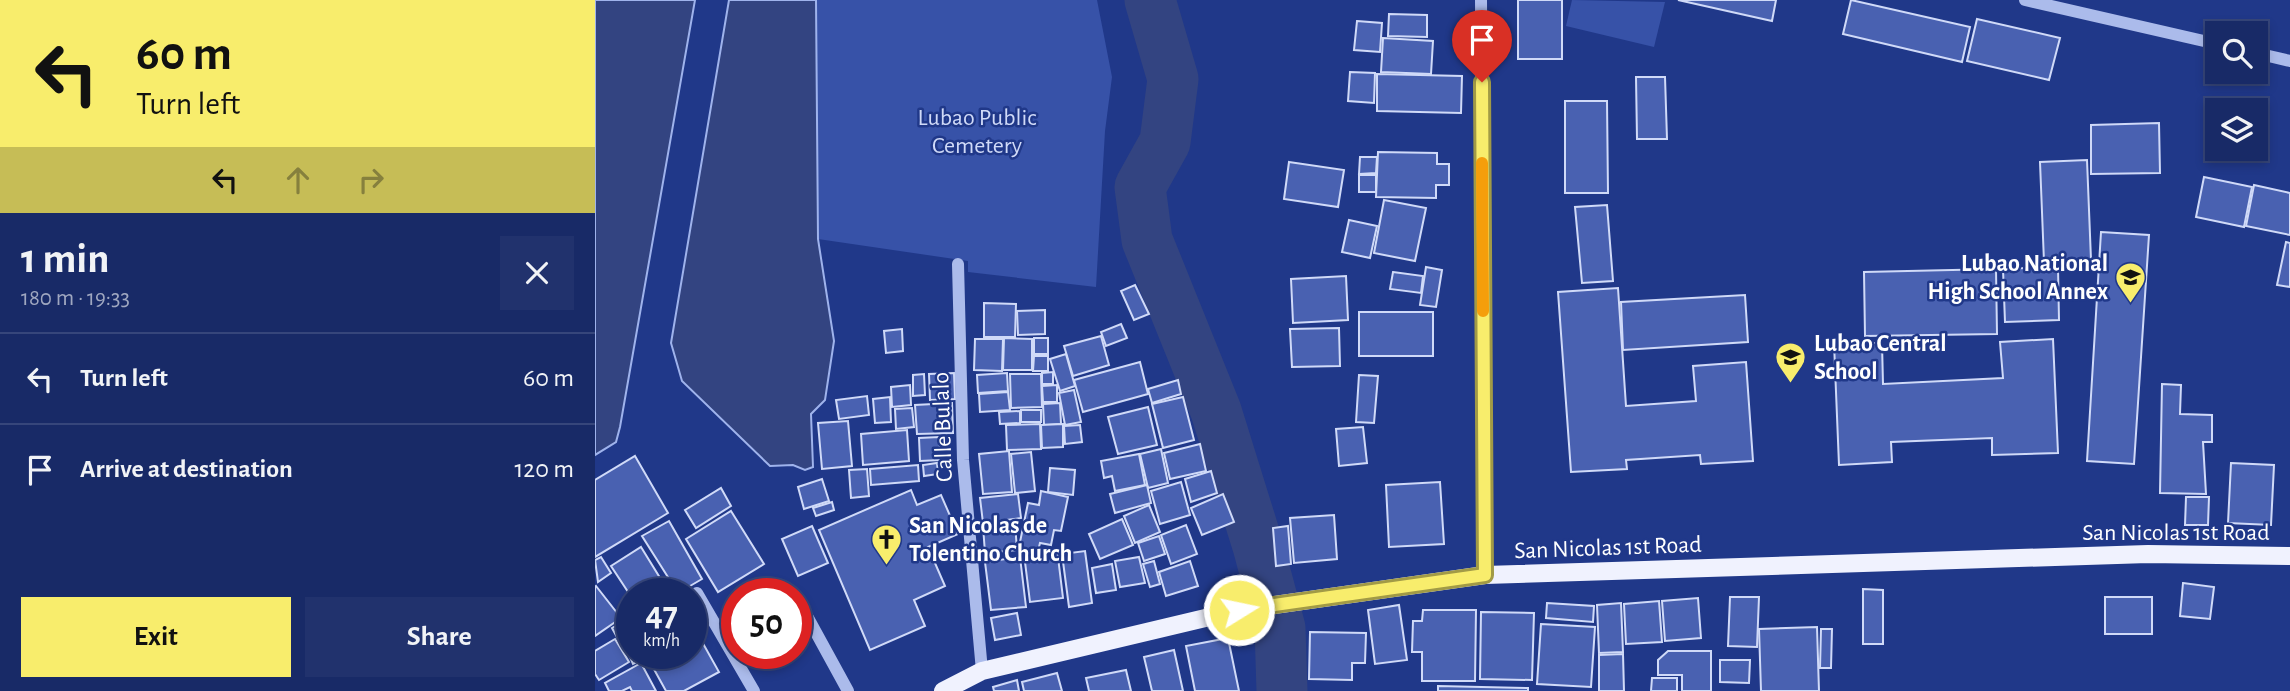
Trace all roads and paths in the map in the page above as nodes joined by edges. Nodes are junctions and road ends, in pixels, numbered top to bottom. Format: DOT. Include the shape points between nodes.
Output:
graph roads {
  1 [pos="1481,0"];
  2 [pos="2025,0"];
  3 [pos="2205,41"];
  4 [pos="2268,56"];
  5 [pos="2290,61"];
  6 [pos="958,264"];
  7 [pos="2290,556"];
  8 [pos="1485,575"];
  9 [pos="707,610"];
  10 [pos="812,624"];
  11 [pos="982,671"];
  12 [pos="754,691"];
  13 [pos="848,691"];
  14 [pos="943,691"];
  1 -- 8 [label="street"];
  2 -- 3 [label="street"];
  4 -- 5 [label="street"];
  6 -- 11 [label="street, Calle Bulalo" via="963,460"];
  7 -- 8 [label="main road, San Nicolas 1st Road" via="2148,554"];
  8 -- 11 [label="main road, San Nicolas 1st Road" via="1239,610"];
  9 -- 12 [label="street"];
  10 -- 13 [label="street"];
  11 -- 14 [label="main road, San Nicolas 1st Road"];
}
